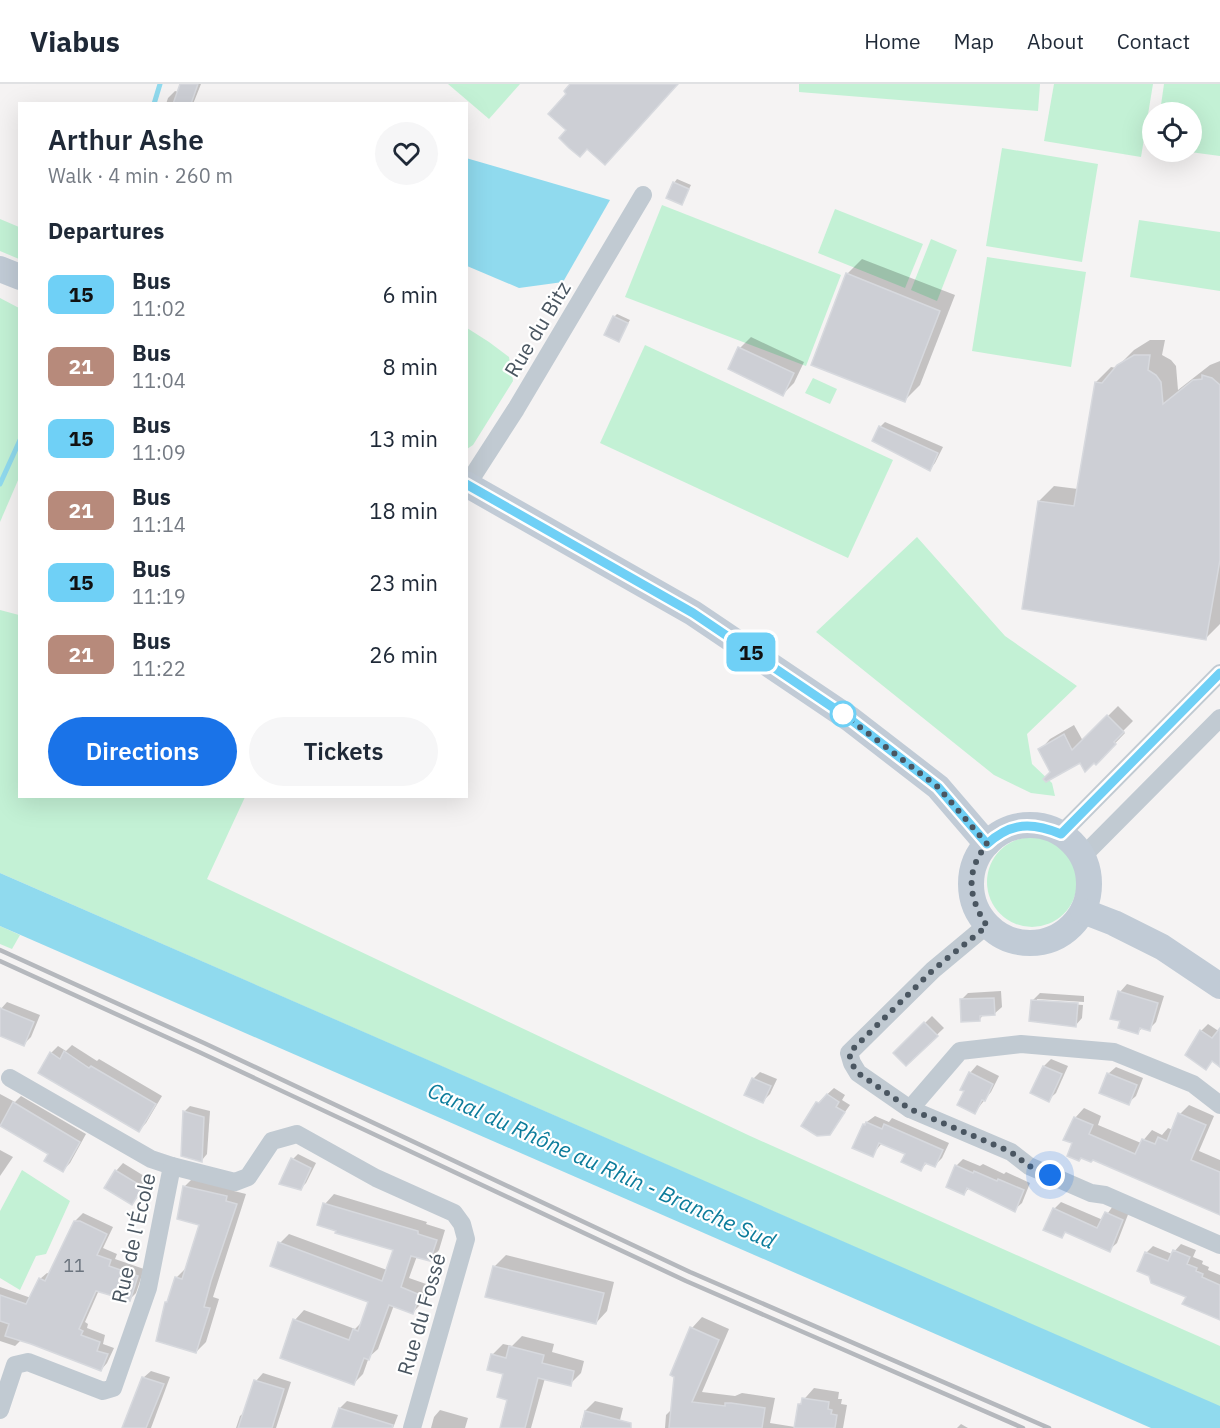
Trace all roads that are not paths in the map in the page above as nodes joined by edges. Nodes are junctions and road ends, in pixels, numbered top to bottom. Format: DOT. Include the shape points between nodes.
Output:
graph roads {
  1 [pos="643,195"];
  2 [pos="0,269"];
  3 [pos="18,276"];
  4 [pos="468,482"];
  5 [pos="468,485"];
  6 [pos="1220,673"];
  7 [pos="1220,718"];
  8 [pos="1061,834"];
  9 [pos="987,844"];
  10 [pos="1083,856"];
  11 [pos="1083,912"];
  12 [pos="987,926"];
  13 [pos="1220,986"];
  14 [pos="10,1078"];
  15 [pos="1220,1105"];
  16 [pos="910,1109"];
  17 [pos="172,1166"];
  18 [pos="1220,1245"];
  19 [pos="0,1410"];
  20 [pos="412,1428"];
  1 -- 4 [label="street, Rue du Bitz"];
  2 -- 3 [label="main road"];
  5 -- 9 [label="main road" via="693,613 840,712 938,787"];
  6 -- 8 [label="street"];
  7 -- 10 [label="street"];
  8 -- 9 [label="main road" via="1043,826 1026,825 1012,828"];
  8 -- 10 [label="main road"];
  9 -- 12 [label="main road" via="973,868 971,882 973,901"];
  10 -- 11 [label="main road" via="1089,894"];
  11 -- 12 [label="main road" via="1059,937 1045,942 1020,943"];
  11 -- 13 [label="main road" via="1162,947"];
  12 -- 16 [label="street" via="933,970 849,1053 858,1073"];
  14 -- 17 [label="street" via="151,1159"];
  15 -- 16 [label="street" via="1193,1084 1114,1052 1021,1044 960,1051"];
  16 -- 18 [label="street" via="1011,1152 1029,1166"];
  17 -- 19 [label="street, Rue de l'École" via="148,1288 113,1388 103,1391 28,1362 15,1365"];
  17 -- 20 [label="street, Rue du Fossé" via="235,1182 248,1177 272,1140 297,1134 376,1178 454,1214 462,1224 465,1239"];
}
